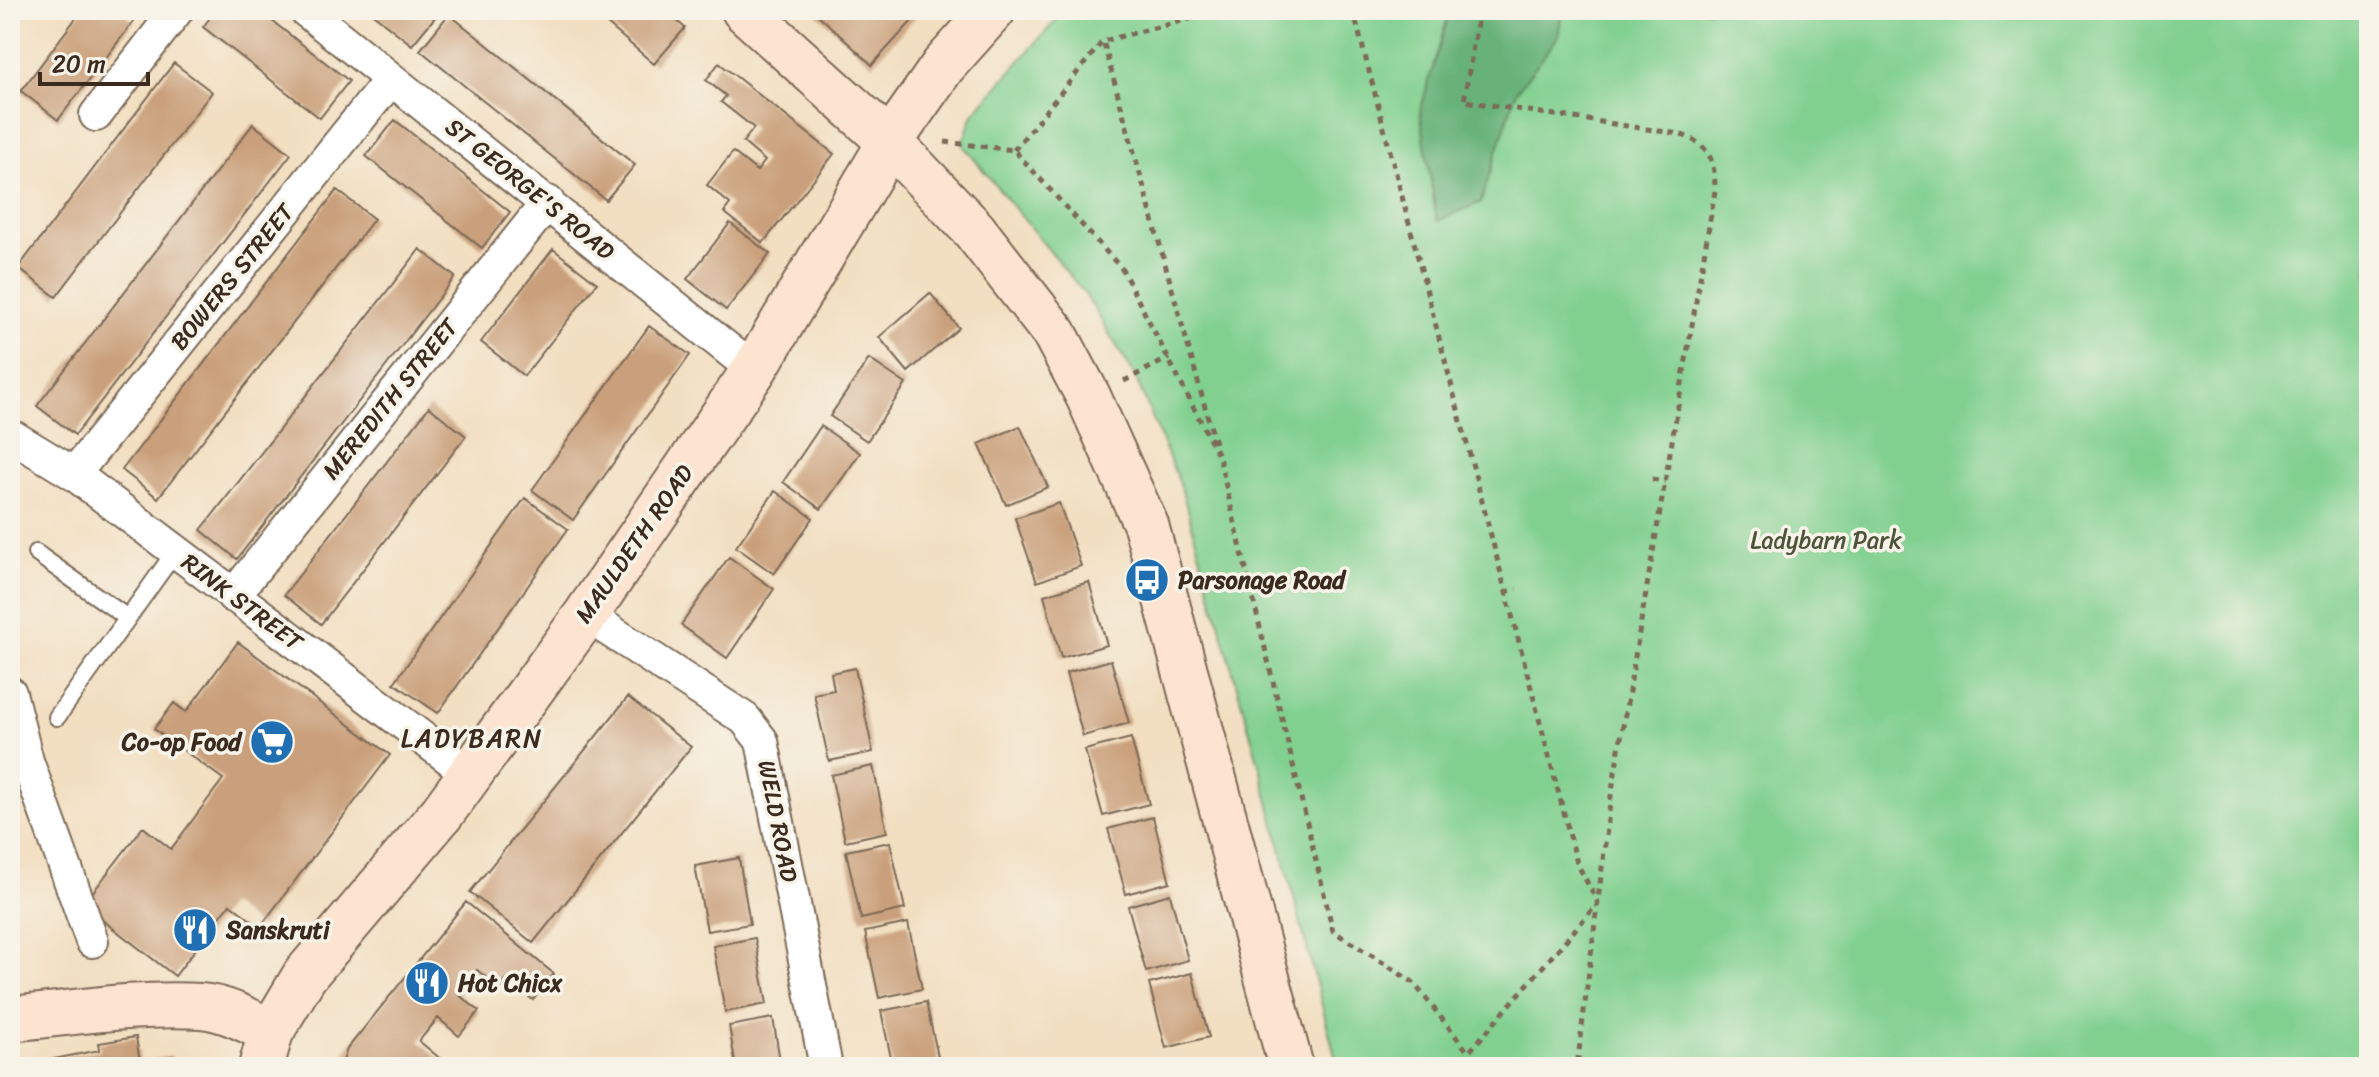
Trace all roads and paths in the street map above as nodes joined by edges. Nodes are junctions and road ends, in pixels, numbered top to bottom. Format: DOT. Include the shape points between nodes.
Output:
graph roads {
  1 [pos="177,10"];
  2 [pos="305,10"];
  3 [pos="744,10"];
  4 [pos="993,10"];
  5 [pos="1225,10"];
  6 [pos="1353,10"];
  7 [pos="1479,10"];
  8 [pos="1103,41"];
  9 [pos="391,79"];
  10 [pos="96,115"];
  11 [pos="939,141"];
  12 [pos="890,142"];
  13 [pos="1014,150"];
  14 [pos="548,202"];
  15 [pos="1169,358"];
  16 [pos="754,370"];
  17 [pos="1114,385"];
  18 [pos="10,435"];
  19 [pos="1219,457"];
  20 [pos="74,474"];
  21 [pos="1652,479"];
  22 [pos="1665,481"];
  23 [pos="175,552"];
  24 [pos="36,553"];
  25 [pos="1517,589"];
  26 [pos="1505,592"];
  27 [pos="233,596"];
  28 [pos="586,615"];
  29 [pos="126,617"];
  30 [pos="10,693"];
  31 [pos="57,717"];
  32 [pos="19,761"];
  33 [pos="470,774"];
  34 [pos="1598,903"];
  35 [pos="92,941"];
  36 [pos="10,1019"];
  37 [pos="266,1050"];
  38 [pos="1469,1053"];
  39 [pos="826,1067"];
  40 [pos="1291,1067"];
  41 [pos="1456,1067"];
  42 [pos="1577,1067"];
  1 -- 10 [label="street"];
  2 -- 9 [label="street, ST GEORGE'S ROAD"];
  3 -- 12 [label="street"];
  4 -- 12 [label="street, MAULDETH ROAD" via="943,66"];
  5 -- 8 [label="path"];
  6 -- 26 [label="path"];
  7 -- 22 [label="path" via="1464,101 1679,134 1710,151 1715,191"];
  8 -- 13 [label="path"];
  8 -- 19 [label="path"];
  9 -- 14 [label="street, ST GEORGE'S ROAD"];
  9 -- 20 [label="street, BOWERS STREET"];
  11 -- 13 [label="path"];
  12 -- 16 [label="street, MAULDETH ROAD"];
  12 -- 40 [label="street" via="974,230 1055,334 1146,525"];
  13 -- 15 [label="path" via="1122,269"];
  14 -- 16 [label="street, ST GEORGE'S ROAD"];
  14 -- 27 [label="street, MEREDITH STREET"];
  15 -- 17 [label="path"];
  15 -- 19 [label="path"];
  16 -- 28 [label="street, MAULDETH ROAD"];
  18 -- 20 [label="street, RINK STREET"];
  19 -- 38 [label="path" via="1333,931 1413,982"];
  20 -- 23 [label="street, RINK STREET"];
  21 -- 22 [label="path"];
  22 -- 34 [label="path"];
  23 -- 27 [label="street, RINK STREET"];
  23 -- 29 [label="lane"];
  24 -- 29 [label="lane"];
  25 -- 26 [label="path"];
  26 -- 34 [label="path" via="1577,863"];
  27 -- 33 [label="street, RINK STREET"];
  28 -- 33 [label="street, MAULDETH ROAD"];
  28 -- 39 [label="street, WELD ROAD" via="745,719 762,741"];
  29 -- 31 [label="lane"];
  30 -- 32 [label="street"];
  32 -- 35 [label="street"];
  33 -- 37 [label="street, MAULDETH ROAD" via="305,975"];
  34 -- 38 [label="path"];
  34 -- 42 [label="path"];
  36 -- 37 [label="street" via="112,1008 204,1006 241,1017"];
  38 -- 41 [label="path"];
}
